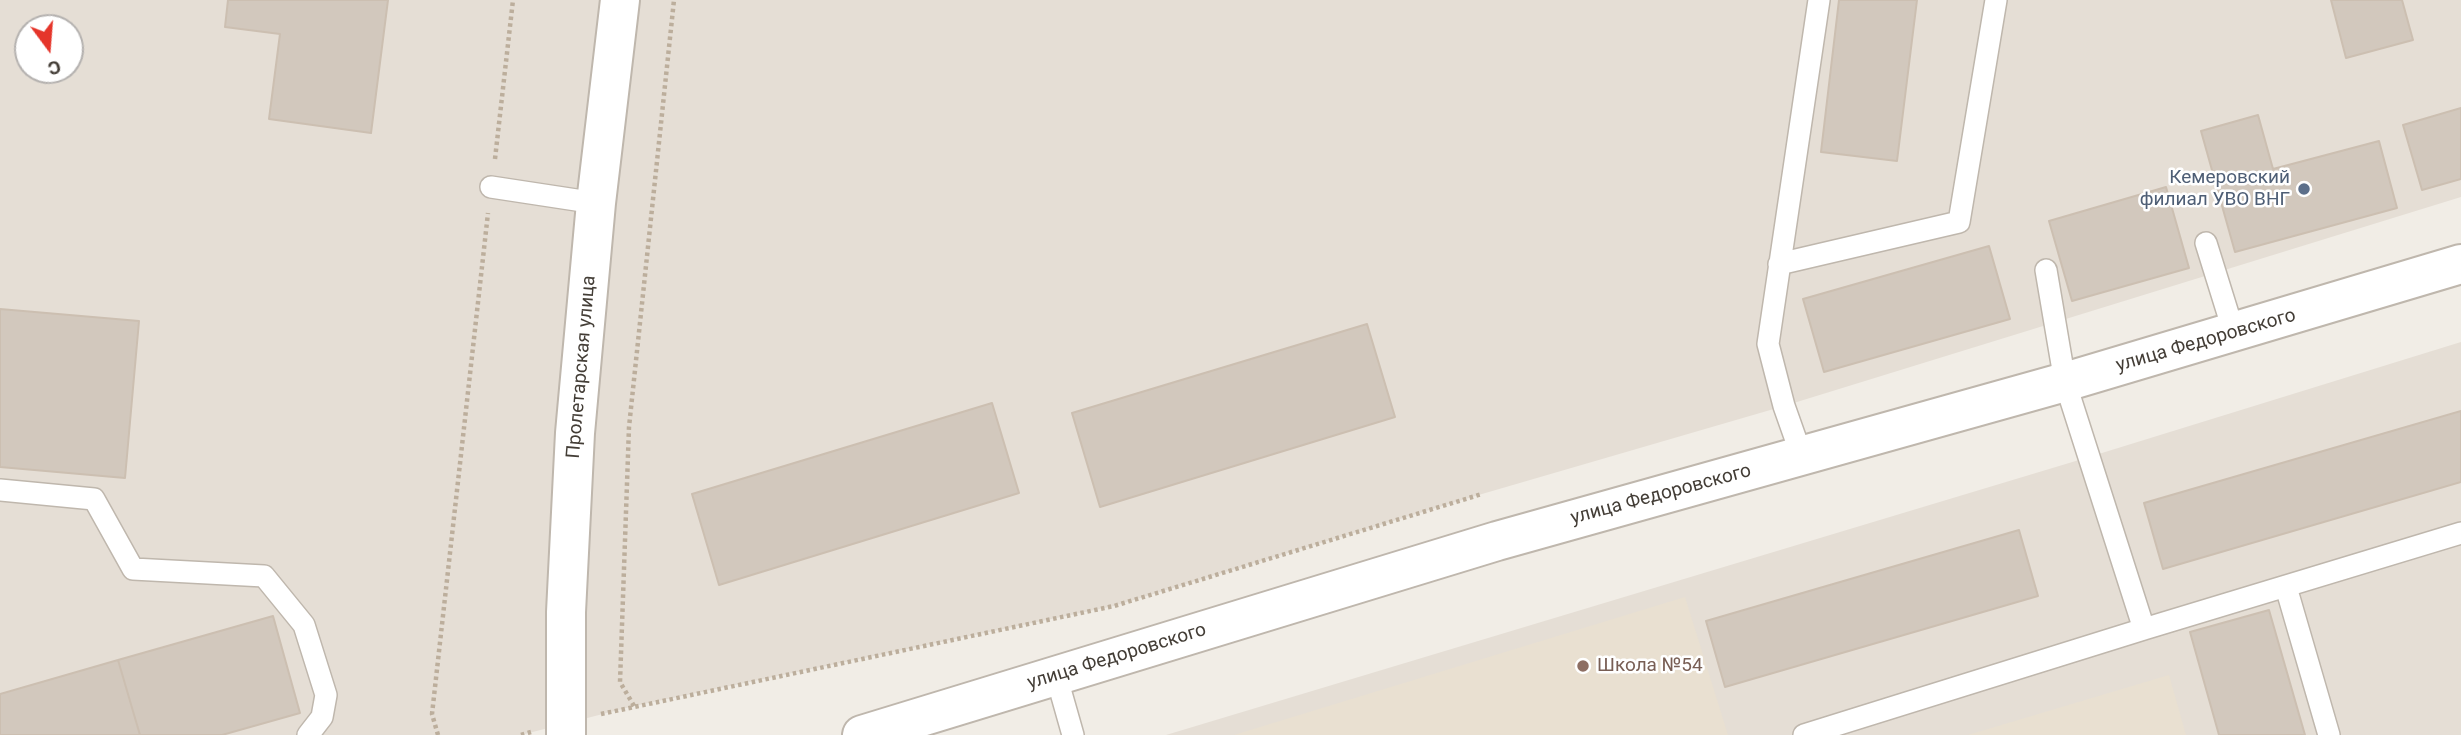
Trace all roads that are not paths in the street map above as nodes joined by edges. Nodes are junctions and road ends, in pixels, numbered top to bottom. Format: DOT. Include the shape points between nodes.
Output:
graph roads {
  1 [pos="620,0"];
  2 [pos="1819,0"];
  3 [pos="1996,0"];
  4 [pos="491,187"];
  5 [pos="596,203"];
  6 [pos="2206,243"];
  7 [pos="1779,264"];
  8 [pos="2461,264"];
  9 [pos="2046,270"];
  10 [pos="2234,333"];
  11 [pos="2065,382"];
  12 [pos="1802,457"];
  13 [pos="0,490"];
  14 [pos="2461,533"];
  15 [pos="2286,587"];
  16 [pos="2144,629"];
  17 [pos="1056,675"];
  18 [pos="566,729"];
  19 [pos="308,735"];
  20 [pos="863,735"];
  21 [pos="1073,735"];
  22 [pos="1804,735"];
  23 [pos="2329,735"];
  1 -- 5 [label="street, Пролетарская улица"];
  2 -- 7 [label="lane"];
  3 -- 7 [label="lane" via="1959,222"];
  4 -- 5 [label="lane"];
  5 -- 18 [label="street, Пролетарская улица" via="575,433 566,612"];
  6 -- 10 [label="lane"];
  7 -- 12 [label="lane" via="1768,344"];
  8 -- 10 [label="street, улица Федоровского"];
  9 -- 11 [label="lane"];
  10 -- 11 [label="street, улица Федоровского"];
  11 -- 12 [label="street, улица Федоровского"];
  11 -- 16 [label="lane"];
  12 -- 17 [label="street, улица Федоровского" via="1613,507"];
  13 -- 19 [label="lane" via="93,499 134,569 264,576 304,625 326,695 322,718"];
  14 -- 15 [label="lane"];
  15 -- 16 [label="lane"];
  15 -- 23 [label="lane"];
  16 -- 22 [label="lane"];
  17 -- 20 [label="street, улица Федоровского"];
  17 -- 21 [label="lane"];
}
